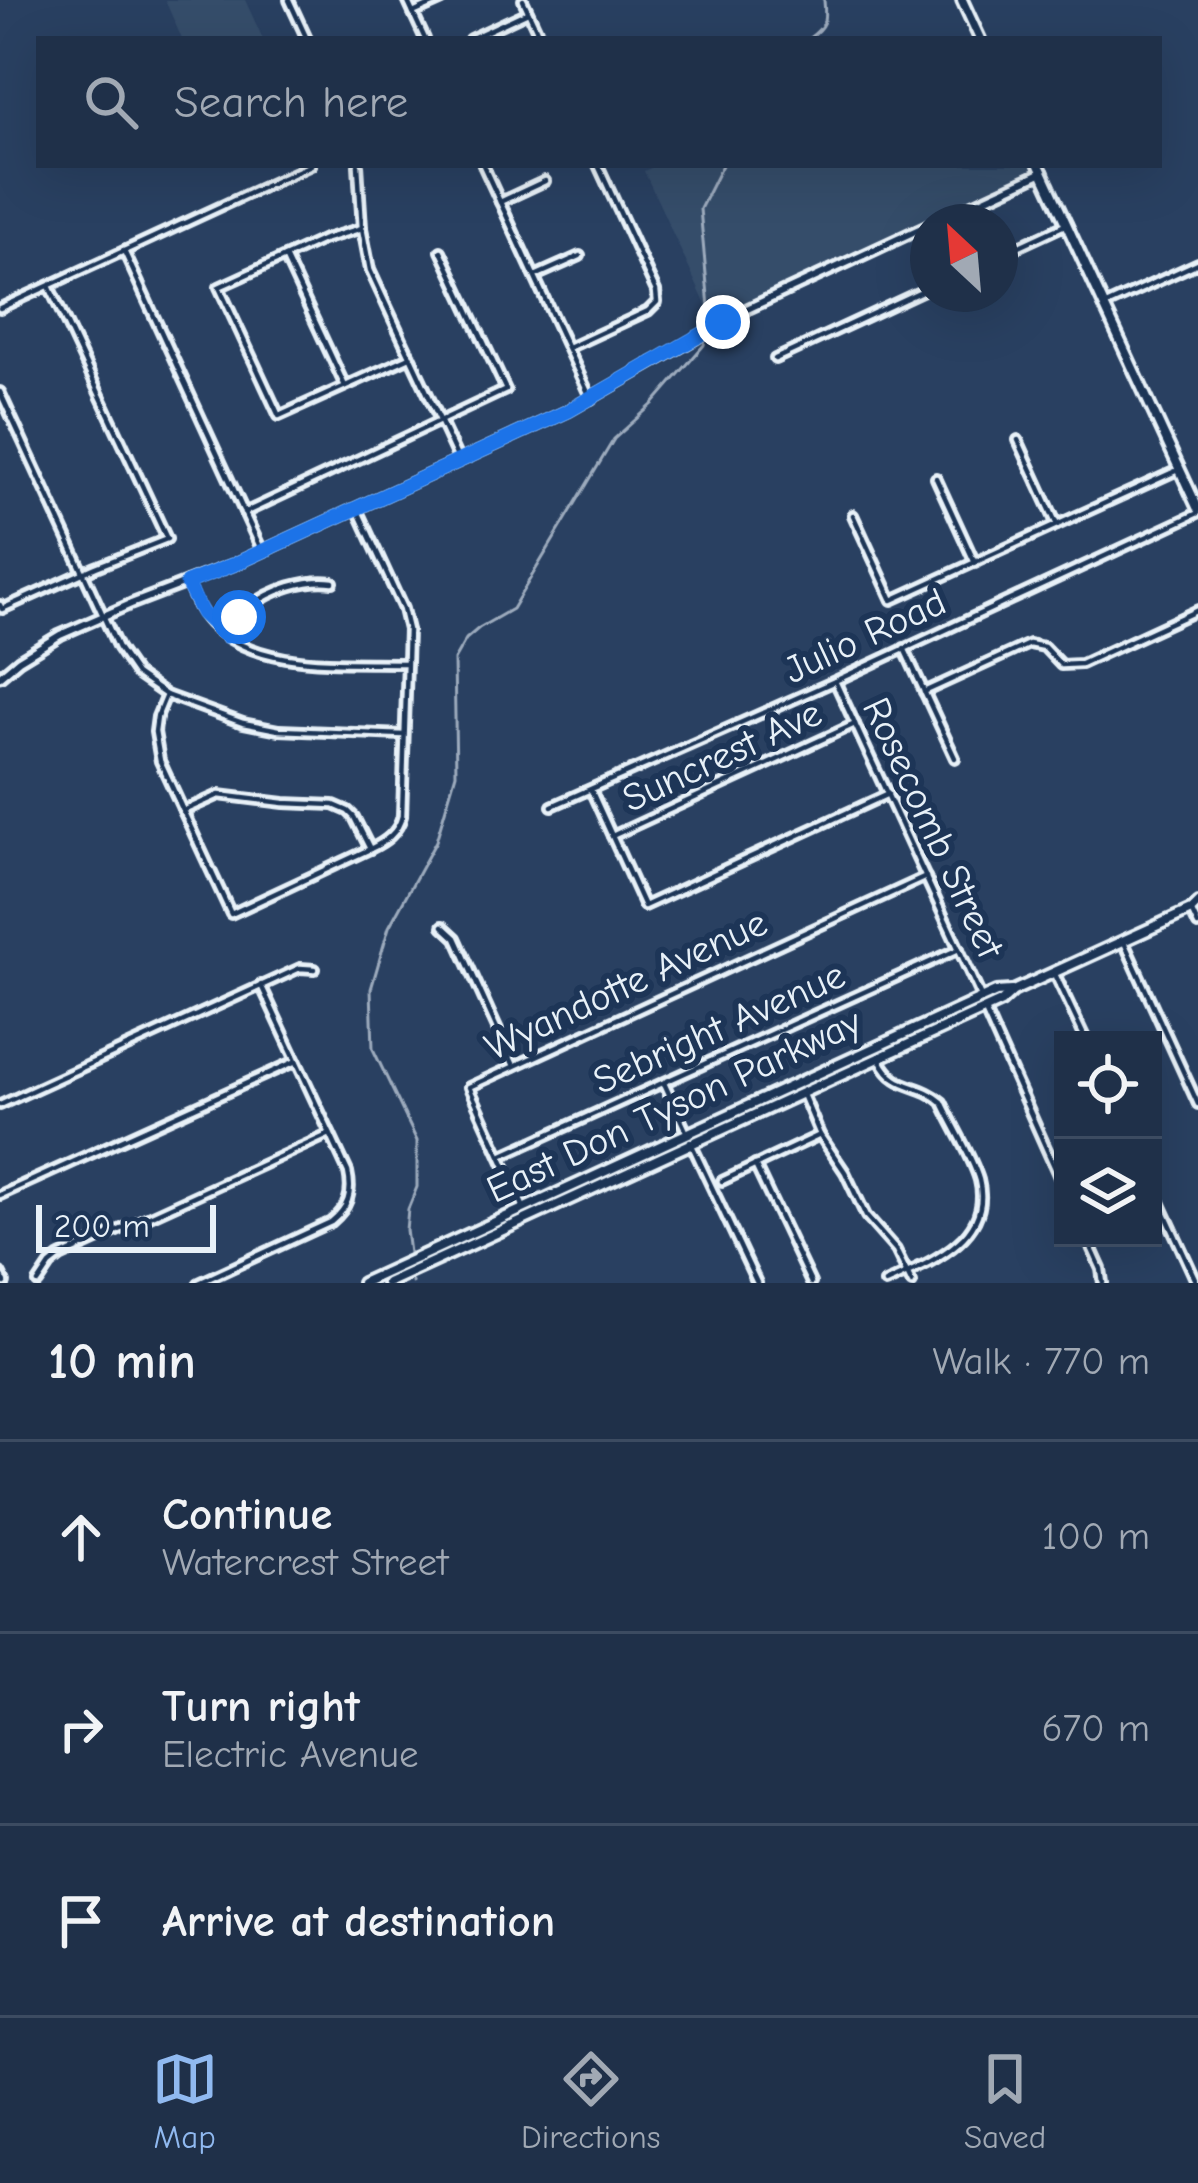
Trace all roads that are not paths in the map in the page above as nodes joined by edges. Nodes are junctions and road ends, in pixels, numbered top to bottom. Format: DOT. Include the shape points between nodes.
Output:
graph roads {
  1 [pos="289,0"];
  2 [pos="407,0"];
  3 [pos="442,0"];
  4 [pos="523,0"];
  5 [pos="962,0"];
  6 [pos="528,12"];
  7 [pos="413,13"];
  8 [pos="306,36"];
  9 [pos="424,36"];
  10 [pos="476,36"];
  11 [pos="540,36"];
  12 [pos="979,36"];
  13 [pos="304,168"];
  14 [pos="358,168"];
  15 [pos="484,168"];
  16 [pos="599,168"];
  17 [pos="1041,169"];
  18 [pos="545,181"];
  19 [pos="500,202"];
  20 [pos="972,204"];
  21 [pos="1067,224"];
  22 [pos="362,228"];
  23 [pos="910,234"];
  24 [pos="1018,246"];
  25 [pos="124,251"];
  26 [pos="441,251"];
  27 [pos="284,256"];
  28 [pos="580,256"];
  29 [pos="1198,263"];
  30 [pos="535,276"];
  31 [pos="50,286"];
  32 [pos="910,296"];
  33 [pos="1104,306"];
  34 [pos="0,308"];
  35 [pos="568,348"];
  36 [pos="410,357"];
  37 [pos="775,359"];
  38 [pos="345,386"];
  39 [pos="0,392"];
  40 [pos="591,399"];
  41 [pos="440,421"];
  42 [pos="1018,440"];
  43 [pos="459,461"];
  44 [pos="1180,470"];
  45 [pos="936,478"];
  46 [pos="357,508"];
  47 [pos="1198,511"];
  48 [pos="244,513"];
  49 [pos="853,515"];
  50 [pos="1057,525"];
  51 [pos="262,552"];
  52 [pos="974,563"];
  53 [pos="83,572"];
  54 [pos="333,582"];
  55 [pos="187,583"];
  56 [pos="1,607"];
  57 [pos="1198,610"];
  58 [pos="104,616"];
  59 [pos="226,636"];
  60 [pos="904,648"];
  61 [pos="407,663"];
  62 [pos="0,676"];
  63 [pos="835,681"];
  64 [pos="924,692"];
  65 [pos="166,695"];
  66 [pos="855,724"];
  67 [pos="405,735"];
  68 [pos="955,758"];
  69 [pos="590,789"];
  70 [pos="888,794"];
  71 [pos="552,806"];
  72 [pos="183,811"];
  73 [pos="612,836"];
  74 [pos="370,849"];
  75 [pos="926,877"];
  76 [pos="1196,907"];
  77 [pos="1198,925"];
  78 [pos="443,926"];
  79 [pos="1124,940"];
  80 [pos="959,949"];
  81 [pos="314,969"];
  82 [pos="1054,972"];
  83 [pos="262,985"];
  84 [pos="983,1004"];
  85 [pos="1082,1031"];
  86 [pos="876,1052"];
  87 [pos="296,1060"];
  88 [pos="514,1066"];
  89 [pos="664,1083"];
  90 [pos="802,1092"];
  91 [pos="1198,1104"];
  92 [pos="0,1105"];
  93 [pos="330,1134"];
  94 [pos="820,1135"];
  95 [pos="689,1137"];
  96 [pos="501,1156"];
  97 [pos="754,1166"];
  98 [pos="1054,1166"];
  99 [pos="722,1180"];
  100 [pos="0,1195"];
  101 [pos="1162,1207"];
  102 [pos="524,1208"];
  103 [pos="1091,1247"];
  104 [pos="907,1272"];
  105 [pos="0,1273"];
  106 [pos="205,1282"];
  107 [pos="5,1283"];
  108 [pos="38,1283"];
  109 [pos="362,1283"];
  110 [pos="387,1283"];
  111 [pos="757,1283"];
  112 [pos="811,1283"];
  113 [pos="885,1283"];
  114 [pos="912,1283"];
  115 [pos="1103,1283"];
  116 [pos="1197,1283"];
  1 -- 8 [label="street"];
  2 -- 7 [label="street"];
  3 -- 7 [label="street"];
  4 -- 6 [label="street"];
  5 -- 12 [label="main road"];
  6 -- 10 [label="street"];
  6 -- 11 [label="street"];
  7 -- 9 [label="street"];
  13 -- 25 [label="street"];
  14 -- 22 [label="street"];
  15 -- 19 [label="street"];
  16 -- 35 [label="street" via="657,302"];
  17 -- 20 [label="street"];
  17 -- 21 [label="main road"];
  18 -- 19 [label="street"];
  19 -- 30 [label="street"];
  21 -- 24 [label="street"];
  21 -- 33 [label="main road"];
  22 -- 27 [label="street"];
  22 -- 36 [label="street" via="370,270"];
  23 -- 40 [label="street" via="723,322"];
  25 -- 31 [label="street"];
  25 -- 48 [label="street"];
  26 -- 41 [label="street" via="506,391"];
  27 -- 38 [label="street"];
  27 -- 38 [label="street" via="219,286 279,416"];
  28 -- 30 [label="street"];
  29 -- 33 [label="street"];
  30 -- 35 [label="street"];
  31 -- 34 [label="street"];
  31 -- 53 [label="street" via="167,539"];
  32 -- 37 [label="street"];
  33 -- 44 [label="main road"];
  35 -- 40 [label="street"];
  36 -- 38 [label="street"];
  36 -- 41 [label="street"];
  39 -- 53 [label="street"];
  40 -- 43 [label="street"];
  41 -- 43 [label="street"];
  41 -- 48 [label="street"];
  42 -- 50 [label="street"];
  43 -- 46 [label="street"];
  44 -- 47 [label="main road"];
  44 -- 50 [label="street"];
  45 -- 52 [label="street"];
  46 -- 51 [label="street"];
  46 -- 61 [label="street" via="407,619"];
  47 -- 60 [label="street, Julio Road"];
  48 -- 51 [label="street"];
  49 -- 52 [label="street" via="892,600"];
  50 -- 52 [label="street"];
  51 -- 55 [label="street"];
  53 -- 56 [label="street"];
  53 -- 58 [label="street"];
  54 -- 59 [label="street" via="261,600"];
  55 -- 58 [label="street"];
  55 -- 59 [label="street"];
  57 -- 64 [label="street" via="1081,664 1061,665 1029,644"];
  58 -- 62 [label="street"];
  58 -- 65 [label="street" via="125,661"];
  59 -- 61 [label="street" via="278,657"];
  60 -- 63 [label="street, Julio Road"];
  60 -- 64 [label="street"];
  61 -- 67 [label="street"];
  63 -- 66 [label="street, Rosecomb Street"];
  63 -- 69 [label="street, Julio Road"];
  64 -- 68 [label="street"];
  65 -- 67 [label="street" via="261,727"];
  65 -- 72 [label="street" via="156,748"];
  66 -- 70 [label="street, Rosecomb Street"];
  66 -- 73 [label="street, Suncrest Ave"];
  67 -- 74 [label="street" via="402,815 389,838"];
  69 -- 71 [label="street, Julio Road"];
  69 -- 73 [label="street"];
  70 -- 73 [label="street" via="644,906"];
  70 -- 75 [label="street, Rosecomb Street"];
  72 -- 74 [label="street" via="220,795 334,805 354,817"];
  72 -- 74 [label="street" via="231,914"];
  75 -- 80 [label="street, Rosecomb Street"];
  75 -- 88 [label="street, Wyandotte Avenue"];
  76 -- 77 [label="street"];
  76 -- 79 [label="main road, East Don Tyson Parkway"];
  78 -- 88 [label="street" via="456,938"];
  79 -- 82 [label="main road, East Don Tyson Parkway"];
  79 -- 91 [label="street"];
  80 -- 84 [label="street, Rosecomb Street"];
  80 -- 89 [label="street, Sebright Avenue"];
  81 -- 83 [label="street"];
  82 -- 84 [label="main road, East Don Tyson Parkway"];
  82 -- 85 [label="street"];
  83 -- 87 [label="street"];
  83 -- 92 [label="street"];
  84 -- 86 [label="main road, East Don Tyson Parkway"];
  84 -- 98 [label="street, Rosecomb Street"];
  86 -- 90 [label="main road, East Don Tyson Parkway"];
  86 -- 95 [label="main road, East Don Tyson Parkway"];
  86 -- 104 [label="street" via="894,1080 942,1102 979,1180 967,1235"];
  87 -- 93 [label="street"];
  87 -- 100 [label="street"];
  88 -- 96 [label="street, Wyandotte Avenue" via="469,1087"];
  89 -- 95 [label="street"];
  89 -- 96 [label="street, Sebright Avenue"];
  90 -- 94 [label="street"];
  90 -- 95 [label="main road, East Don Tyson Parkway"];
  93 -- 106 [label="street" via="351,1186 342,1213"];
  93 -- 108 [label="street" via="60,1257"];
  94 -- 97 [label="street"];
  94 -- 104 [label="street"];
  95 -- 102 [label="main road, East Don Tyson Parkway"];
  95 -- 110 [label="main road, East Don Tyson Parkway"];
  95 -- 111 [label="street"];
  96 -- 102 [label="street, Wyandotte Avenue"];
  97 -- 99 [label="street"];
  97 -- 112 [label="street"];
  101 -- 116 [label="street"];
  102 -- 109 [label="main road, East Don Tyson Parkway"];
  103 -- 115 [label="street"];
  104 -- 113 [label="street"];
  104 -- 114 [label="street"];
  105 -- 107 [label="street"];
}
